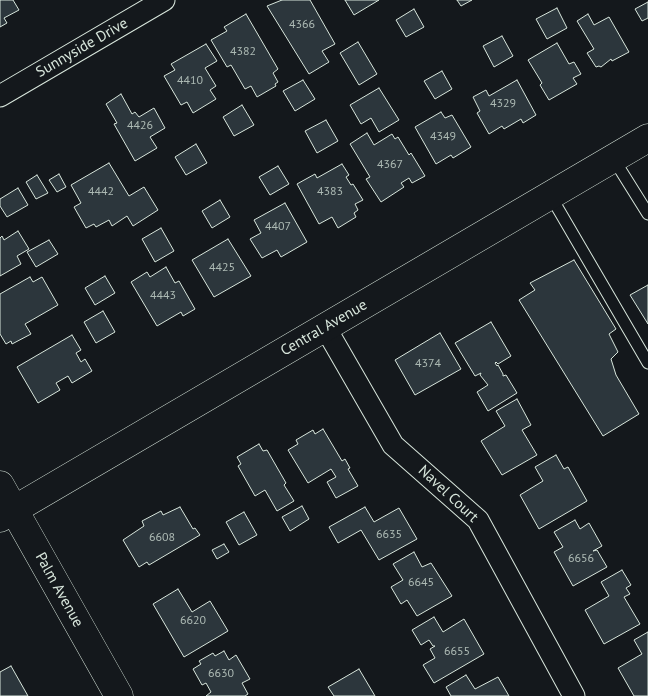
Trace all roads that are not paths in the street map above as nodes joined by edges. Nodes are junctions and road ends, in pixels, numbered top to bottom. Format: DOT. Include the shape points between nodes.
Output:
graph roads {
  1 [pos="164,0"];
  2 [pos="0,96"];
  3 [pos="646,144"];
  4 [pos="613,158"];
  5 [pos="550,195"];
  6 [pos="648,214"];
  7 [pos="325,327"];
  8 [pos="648,362"];
  9 [pos="0,485"];
  10 [pos="7,514"];
  11 [pos="119,696"];
  12 [pos="574,696"];
  1 -- 2 [label="street, Sunnyside Drive"];
  3 -- 4 [label="main road, Central Avenue"];
  4 -- 5 [label="main road, Central Avenue"];
  4 -- 6 [label="lane"];
  5 -- 7 [label="main road, Central Avenue"];
  5 -- 8 [label="lane"];
  7 -- 10 [label="main road, Central Avenue"];
  7 -- 12 [label="street, Navel Court" via="393,445 478,520"];
  9 -- 10 [label="main road, Palm Avenue"];
  10 -- 11 [label="main road, Palm Avenue"];
}
